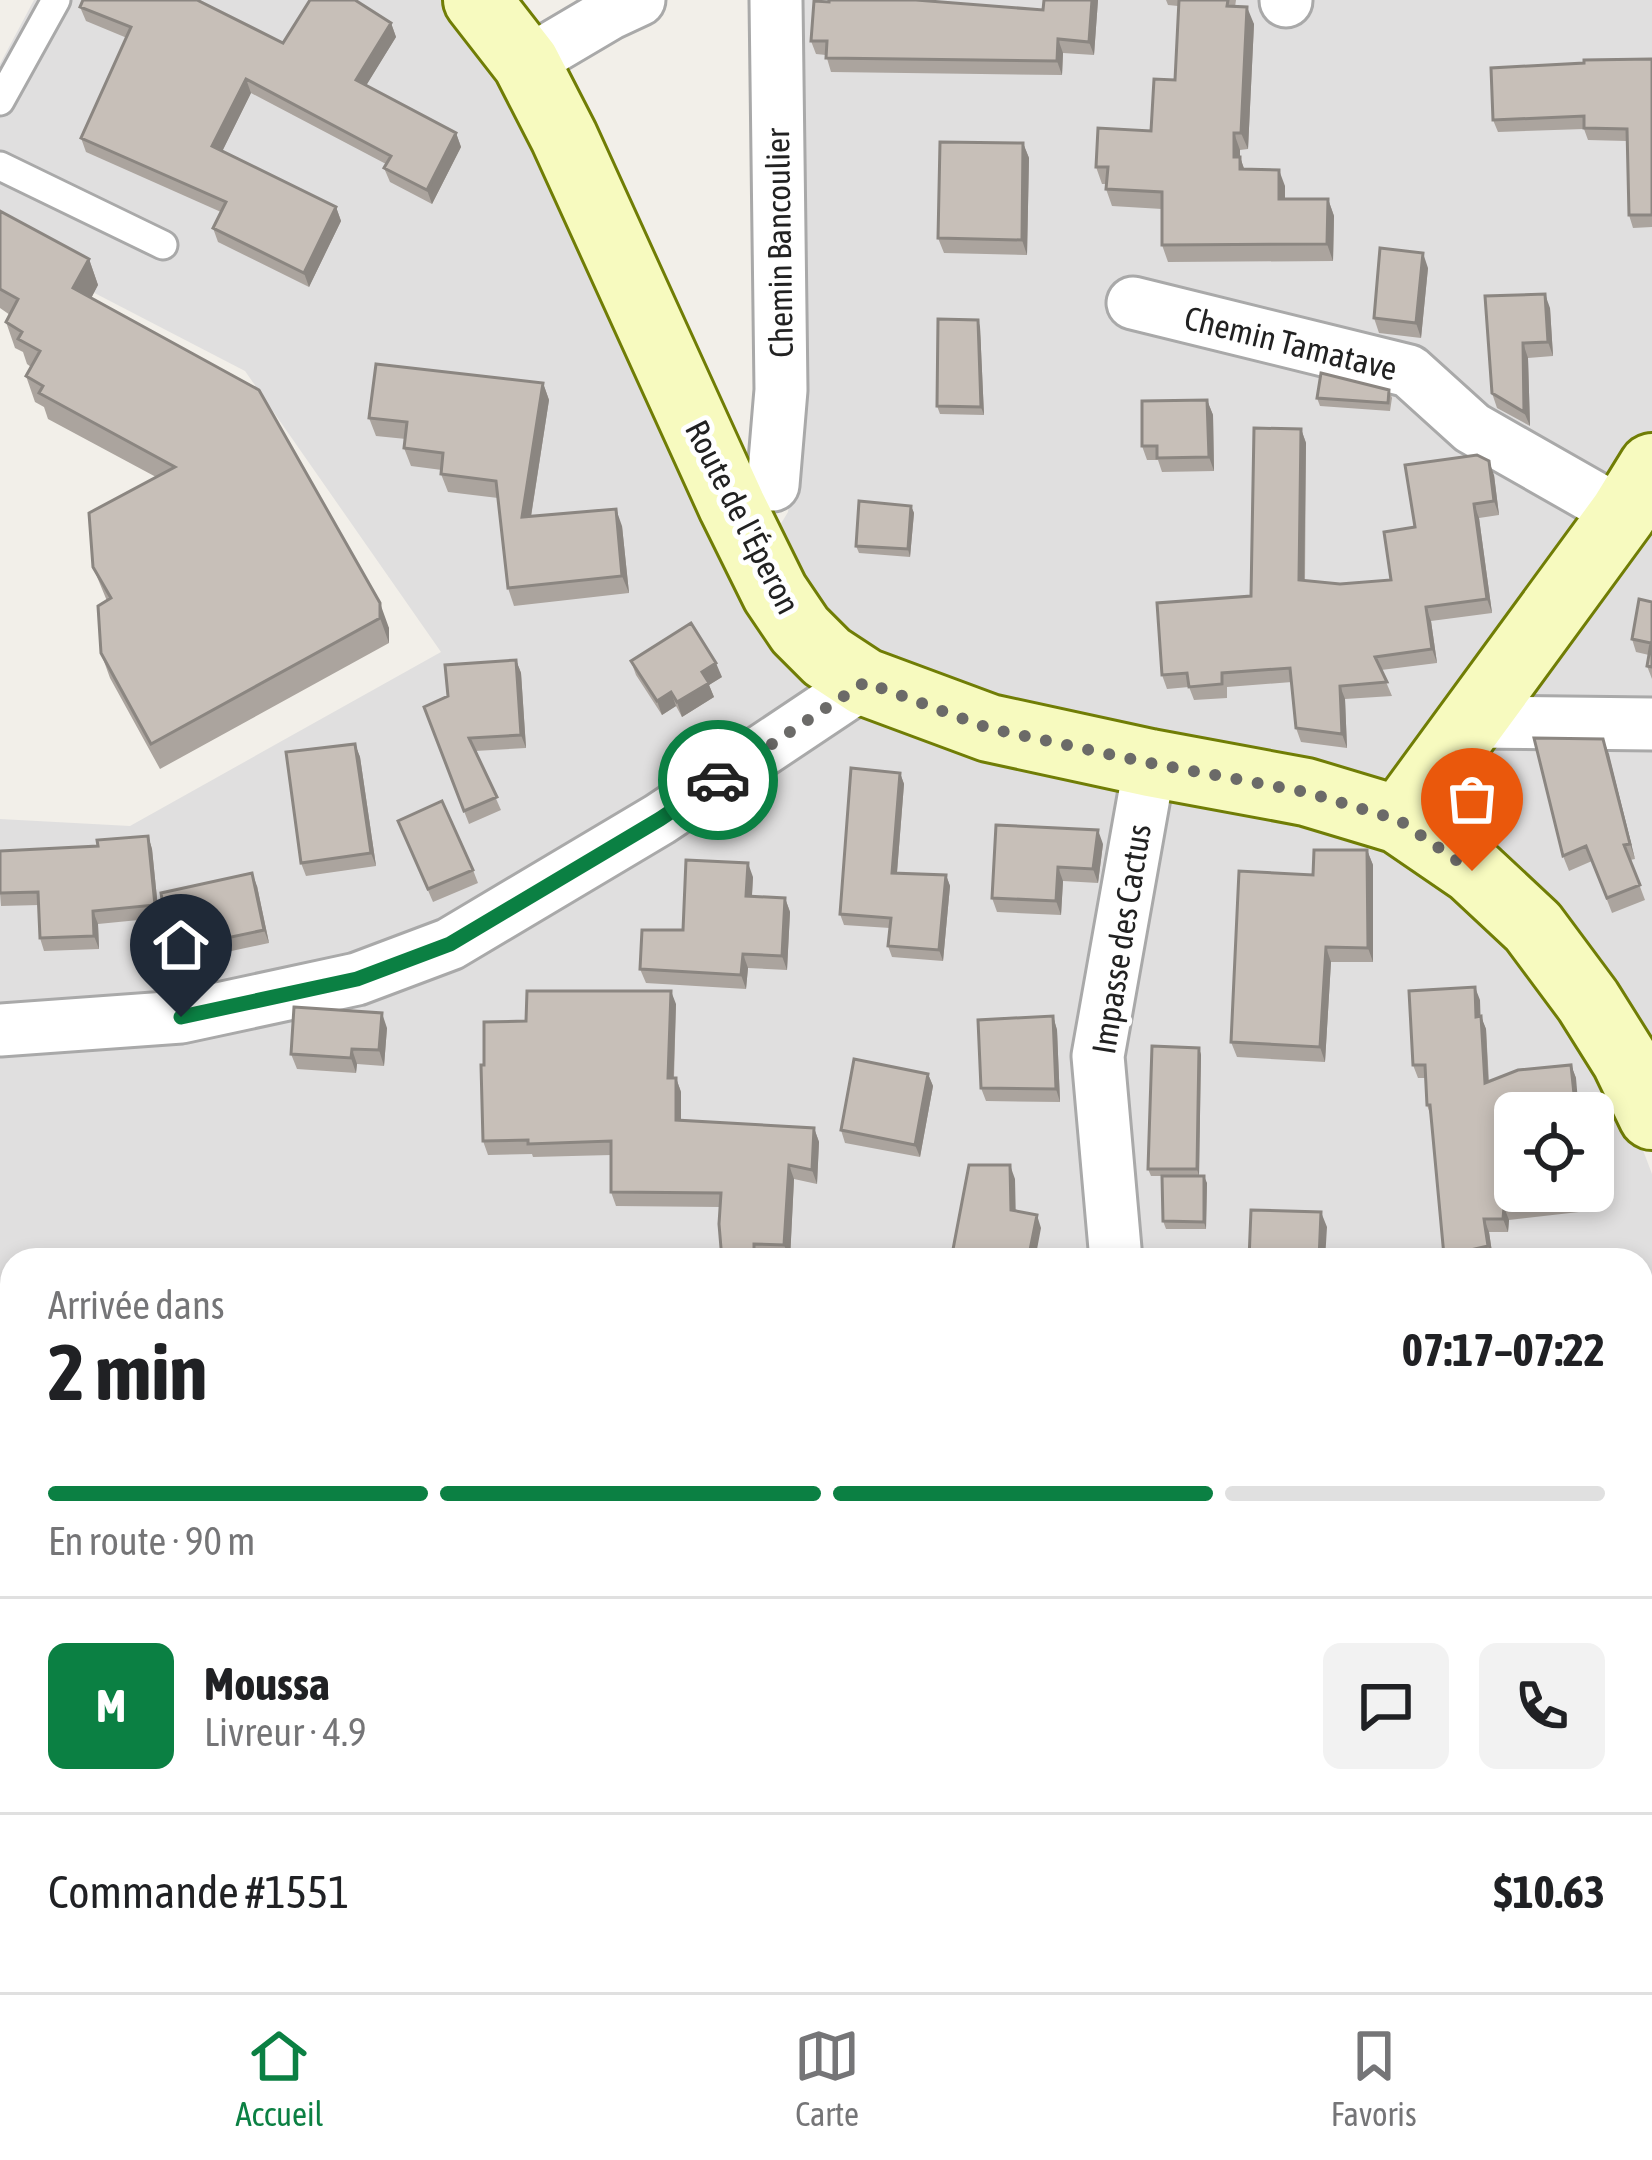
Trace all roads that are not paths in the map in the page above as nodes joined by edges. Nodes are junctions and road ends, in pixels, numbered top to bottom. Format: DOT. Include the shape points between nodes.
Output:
graph roads {
  1 [pos="56,0"];
  2 [pos="477,0"];
  3 [pos="639,0"];
  4 [pos="776,0"];
  5 [pos="526,63"];
  6 [pos="0,101"];
  7 [pos="0,166"];
  8 [pos="164,245"];
  9 [pos="1133,303"];
  10 [pos="773,485"];
  11 [pos="1638,490"];
  12 [pos="865,682"];
  13 [pos="1468,722"];
  14 [pos="1652,724"];
  15 [pos="1150,763"];
  16 [pos="1399,820"];
  17 [pos="0,1030"];
  18 [pos="1652,1116"];
  19 [pos="1115,1248"];
  1 -- 6 [label="lane"];
  2 -- 5 [label="main road, Route de l'Éperon"];
  3 -- 5 [label="street"];
  4 -- 10 [label="street, Chemin Bancoulier" via="781,390"];
  5 -- 12 [label="main road, Route de l'Éperon" via="775,593 827,657"];
  7 -- 8 [label="lane"];
  9 -- 11 [label="street, Chemin Tamatave" via="1409,371 1472,428"];
  11 -- 13 [label="main road, Chemin Tamatave"];
  12 -- 15 [label="main road, Route de l'Éperon" via="988,728"];
  12 -- 17 [label="street" via="660,819 450,944 357,979 181,1017"];
  13 -- 14 [label="street"];
  13 -- 16 [label="main road, Chemin Tamatave"];
  15 -- 16 [label="main road, Route de l'Éperon" via="1306,792"];
  15 -- 19 [label="street, Impasse des Cactus" via="1098,1056"];
  16 -- 18 [label="main road, Route de l'Éperon" via="1533,927 1588,1001"];
}
